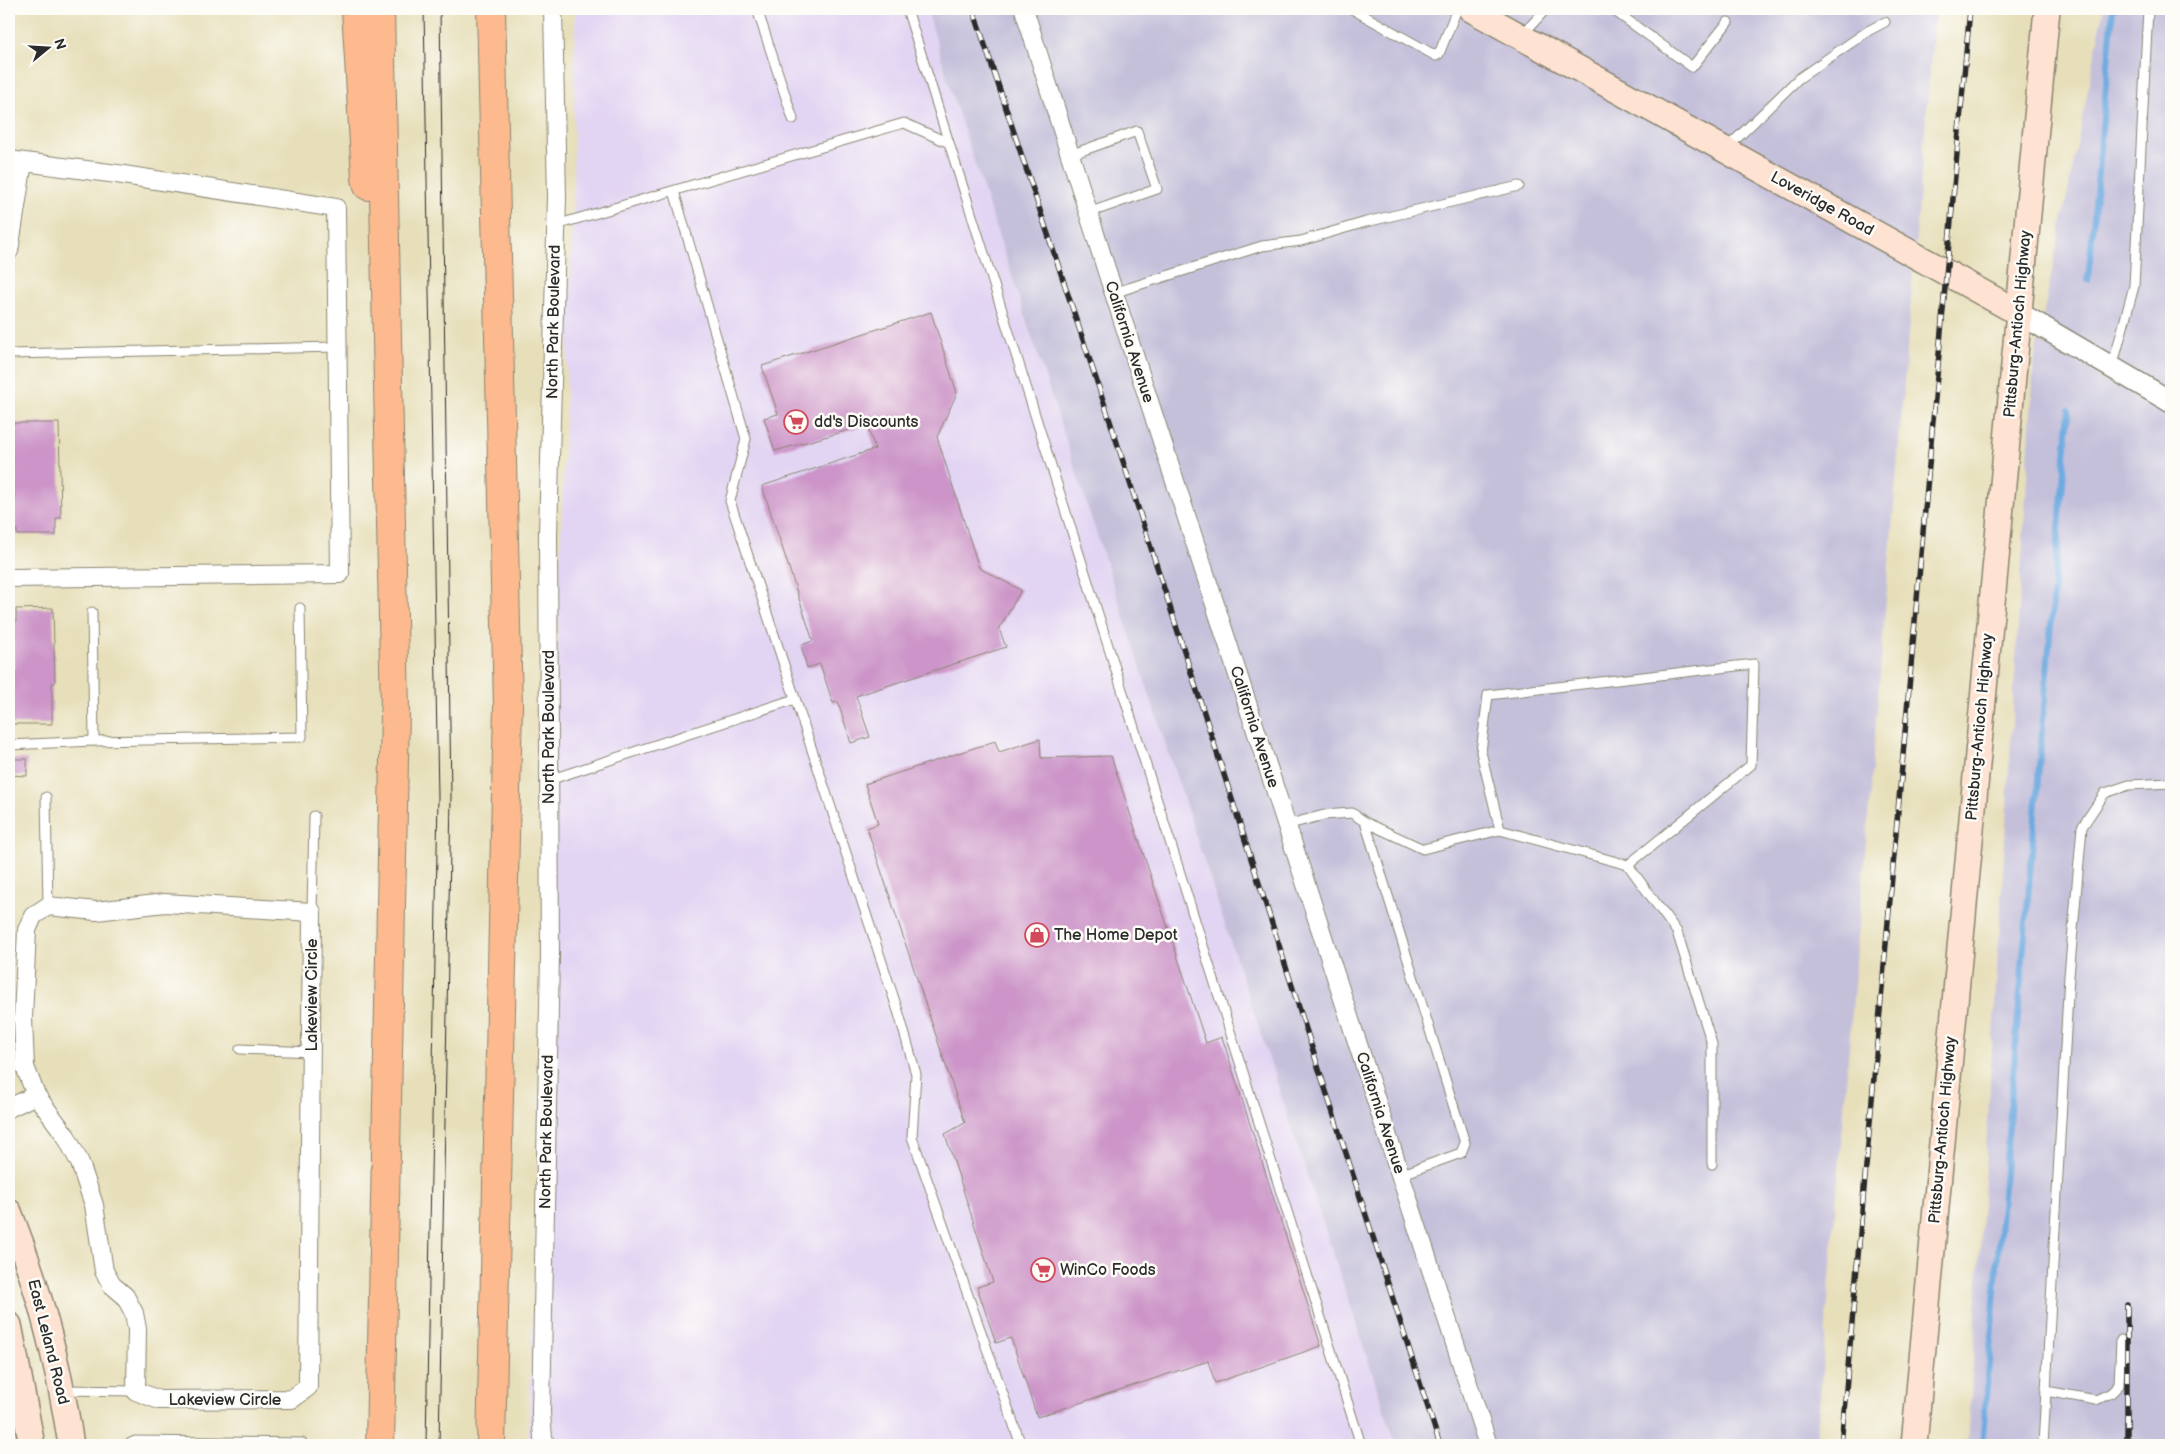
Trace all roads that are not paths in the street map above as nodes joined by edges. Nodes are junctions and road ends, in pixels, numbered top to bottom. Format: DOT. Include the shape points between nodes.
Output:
graph roads {
  1 [pos="356,9"];
  2 [pos="380,9"];
  3 [pos="491,9"];
  4 [pos="553,9"];
  5 [pos="757,9"];
  6 [pos="907,9"];
  7 [pos="1024,9"];
  8 [pos="1352,9"];
  9 [pos="1457,9"];
  10 [pos="1472,9"];
  11 [pos="1546,9"];
  12 [pos="1612,9"];
  13 [pos="2047,9"];
  14 [pos="2148,9"];
  15 [pos="1728,22"];
  16 [pos="1885,22"];
  17 [pos="1521,36"];
  18 [pos="793,119"];
  19 [pos="949,144"];
  20 [pos="1725,150"];
  21 [pos="1070,155"];
  22 [pos="16,161"];
  23 [pos="1519,186"];
  24 [pos="674,190"];
  25 [pos="1088,213"];
  26 [pos="556,225"];
  27 [pos="386,243"];
  28 [pos="9,251"];
  29 [pos="1113,293"];
  30 [pos="2019,313"];
  31 [pos="338,347"];
  32 [pos="9,354"];
  33 [pos="2112,368"];
  34 [pos="2171,402"];
  35 [pos="9,578"];
  36 [pos="300,608"];
  37 [pos="92,612"];
  38 [pos="795,698"];
  39 [pos="94,741"];
  40 [pos="9,745"];
  41 [pos="549,780"];
  42 [pos="2171,783"];
  43 [pos="46,797"];
  44 [pos="314,816"];
  45 [pos="1365,822"];
  46 [pos="1286,825"];
  47 [pos="1500,830"];
  48 [pos="1628,865"];
  49 [pos="48,906"];
  50 [pos="312,912"];
  51 [pos="240,1049"];
  52 [pos="311,1052"];
  53 [pos="36,1095"];
  54 [pos="9,1108"];
  55 [pos="1712,1164"];
  56 [pos="1400,1175"];
  57 [pos="9,1212"];
  58 [pos="9,1325"];
  59 [pos="2121,1340"];
  60 [pos="63,1390"];
  61 [pos="136,1391"];
  62 [pos="2046,1391"];
  63 [pos="32,1445"];
  64 [pos="71,1445"];
  65 [pos="126,1445"];
  66 [pos="304,1445"];
  67 [pos="380,1445"];
  68 [pos="491,1445"];
  69 [pos="546,1445"];
  70 [pos="1021,1445"];
  71 [pos="1361,1445"];
  72 [pos="1488,1445"];
  73 [pos="1914,1445"];
  74 [pos="2043,1445"];
  1 -- 27 [label="highway" via="366,178"];
  2 -- 27 [label="highway"];
  3 -- 68 [label="highway" via="508,706"];
  4 -- 26 [label="street, North Park Boulevard"];
  5 -- 18 [label="lane"];
  6 -- 19 [label="lane"];
  7 -- 21 [label="street, California Avenue"];
  8 -- 9 [label="lane" via="1436,56"];
  10 -- 17 [label="main road, Loveridge Road"];
  11 -- 17 [label="lane"];
  12 -- 15 [label="lane" via="1692,67"];
  13 -- 30 [label="main road, Pittsburg-Antioch Highway"];
  14 -- 33 [label="lane" via="2134,286"];
  16 -- 20 [label="lane" via="1798,79"];
  17 -- 20 [label="main road, Loveridge Road"];
  19 -- 24 [label="lane" via="904,123"];
  19 -- 71 [label="lane"];
  20 -- 30 [label="main road, Loveridge Road"];
  21 -- 25 [label="street, California Avenue"];
  21 -- 25 [label="lane" via="1137,131 1157,189"];
  22 -- 28 [label="street"];
  22 -- 31 [label="street" via="336,208"];
  23 -- 29 [label="lane" via="1366,222 1301,241 1262,246"];
  24 -- 26 [label="lane"];
  24 -- 38 [label="lane" via="746,439 730,501"];
  25 -- 29 [label="street, California Avenue"];
  26 -- 41 [label="street, North Park Boulevard" via="548,534"];
  27 -- 67 [label="highway" via="395,711"];
  29 -- 46 [label="street, California Avenue"];
  30 -- 33 [label="street, Loveridge Road"];
  30 -- 73 [label="main road, Pittsburg-Antioch Highway"];
  31 -- 32 [label="lane"];
  31 -- 35 [label="street" via="340,574"];
  33 -- 34 [label="street, Loveridge Road"];
  36 -- 39 [label="lane" via="302,737"];
  37 -- 39 [label="lane"];
  38 -- 41 [label="lane"];
  38 -- 70 [label="lane" via="916,1074 912,1137"];
  39 -- 40 [label="lane"];
  41 -- 69 [label="street, North Park Boulevard" via="550,964 541,1412 542,1438"];
  42 -- 62 [label="lane" via="2129,785 2105,792 2082,827 2069,976"];
  43 -- 49 [label="lane"];
  44 -- 50 [label="lane, Lakeview Circle"];
  45 -- 46 [label="lane" via="1352,813 1324,815"];
  45 -- 47 [label="lane" via="1424,849"];
  45 -- 56 [label="lane" via="1465,1143 1461,1153"];
  46 -- 56 [label="street, California Avenue"];
  47 -- 48 [label="lane"];
  47 -- 48 [label="lane" via="1480,752 1488,695 1754,664 1751,765"];
  48 -- 55 [label="lane" via="1677,932 1712,1044"];
  49 -- 50 [label="street" via="96,911 166,902"];
  49 -- 53 [label="street" via="32,916 26,930 25,1067"];
  50 -- 52 [label="street, Lakeview Circle"];
  51 -- 52 [label="lane"];
  52 -- 61 [label="street, Lakeview Circle" via="308,1387 292,1399 261,1400 159,1400"];
  53 -- 54 [label="street"];
  53 -- 61 [label="street" via="66,1136 80,1162 94,1205 104,1271 134,1313 137,1329"];
  56 -- 72 [label="street, California Avenue"];
  57 -- 60 [label="main road, East Leland Road" via="41,1303"];
  58 -- 63 [label="main road"];
  59 -- 62 [label="lane" via="2119,1385 2111,1393 2096,1400"];
  60 -- 61 [label="lane"];
  60 -- 64 [label="main road, East Leland Road"];
  62 -- 74 [label="lane"];
  65 -- 66 [label="lane" via="135,1441"];
}
